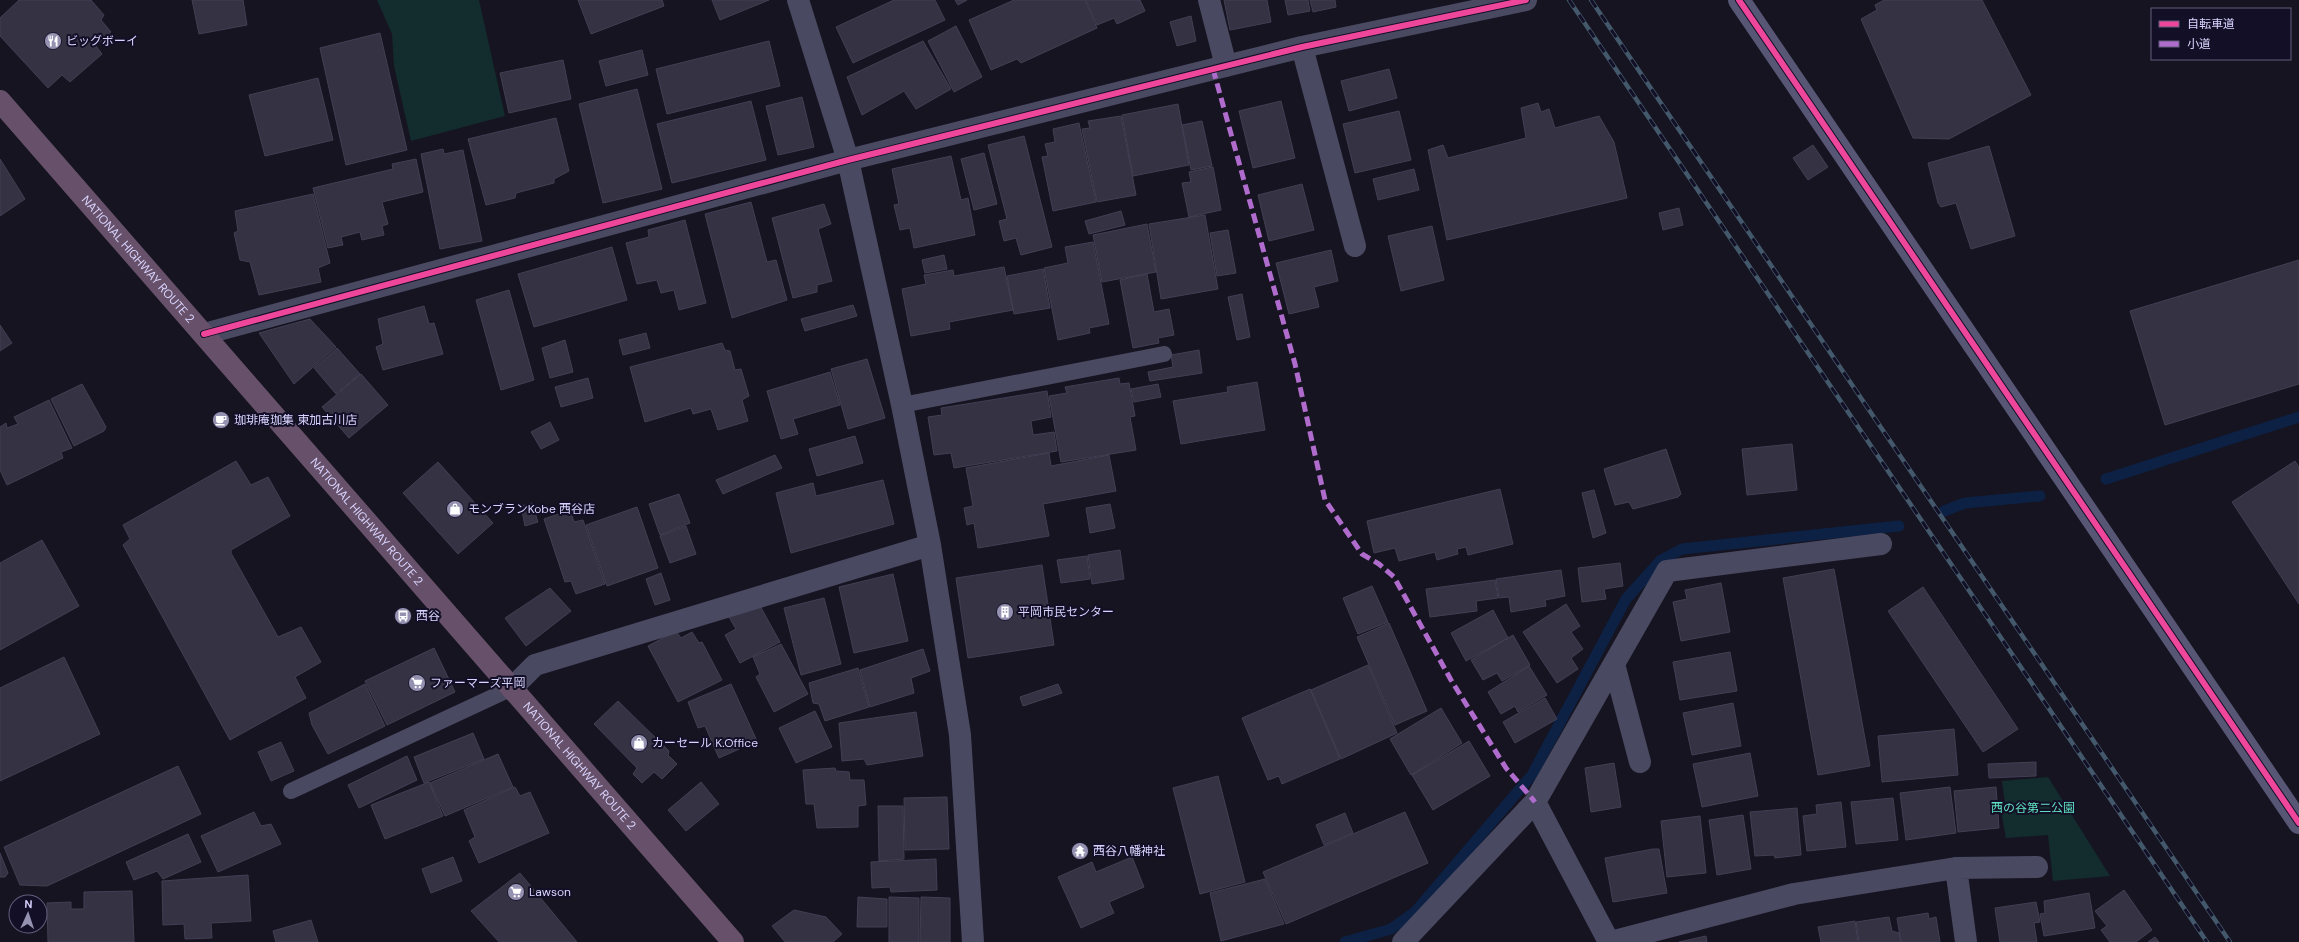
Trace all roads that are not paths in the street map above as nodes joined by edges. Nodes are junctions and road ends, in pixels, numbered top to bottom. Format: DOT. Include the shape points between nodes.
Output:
graph roads {
  1 [pos="798,0"];
  2 [pos="1209,0"];
  3 [pos="1526,0"];
  4 [pos="1739,0"];
  5 [pos="1302,47"];
  6 [pos="1226,66"];
  7 [pos="0,101"];
  8 [pos="848,160"];
  9 [pos="1355,246"];
  10 [pos="204,334"];
  11 [pos="1164,354"];
  12 [pos="902,405"];
  13 [pos="1881,544"];
  14 [pos="930,545"];
  15 [pos="1614,664"];
  16 [pos="512,688"];
  17 [pos="1640,762"];
  18 [pos="291,791"];
  19 [pos="1535,802"];
  20 [pos="2299,824"];
  21 [pos="2037,866"];
  22 [pos="1956,868"];
  23 [pos="733,942"];
  24 [pos="973,942"];
  25 [pos="1403,942"];
  26 [pos="1610,942"];
  27 [pos="1966,942"];
  1 -- 8 [label="street"];
  2 -- 6 [label="street"];
  3 -- 5 [label="street"];
  4 -- 20 [label="street"];
  5 -- 6 [label="street"];
  5 -- 9 [label="street"];
  6 -- 8 [label="street"];
  7 -- 10 [label="highway, NATIONAL HIGHWAY ROUTE 2"];
  8 -- 10 [label="street"];
  8 -- 12 [label="street"];
  10 -- 16 [label="highway, NATIONAL HIGHWAY ROUTE 2"];
  11 -- 12 [label="lane"];
  12 -- 14 [label="street"];
  13 -- 15 [label="street" via="1667,571"];
  14 -- 16 [label="street" via="535,664"];
  14 -- 24 [label="street" via="960,735"];
  15 -- 17 [label="street"];
  15 -- 19 [label="street"];
  16 -- 18 [label="lane"];
  16 -- 23 [label="highway, NATIONAL HIGHWAY ROUTE 2"];
  19 -- 25 [label="street"];
  19 -- 26 [label="street"];
  21 -- 22 [label="street"];
  22 -- 26 [label="street" via="1794,894"];
  22 -- 27 [label="street"];
}
